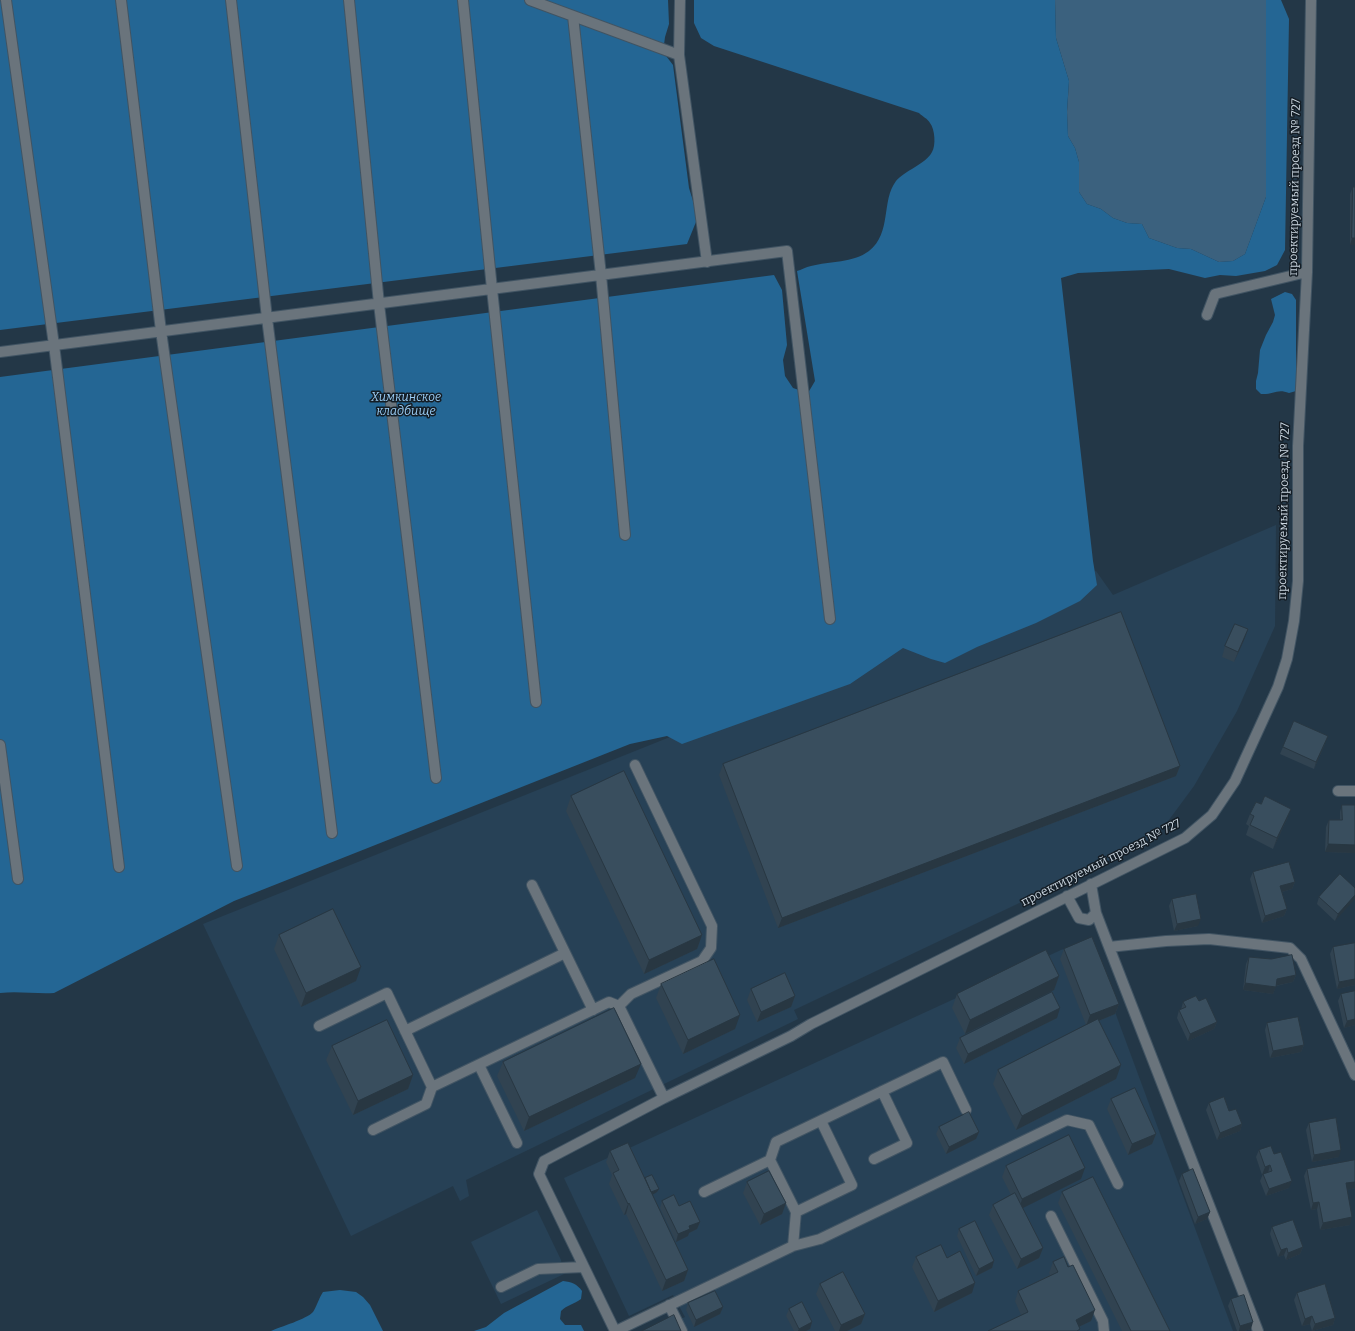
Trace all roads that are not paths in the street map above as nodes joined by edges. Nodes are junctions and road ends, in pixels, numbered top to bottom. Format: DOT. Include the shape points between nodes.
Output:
graph roads {
  1 [pos="6,0"];
  2 [pos="121,0"];
  3 [pos="231,0"];
  4 [pos="349,0"];
  5 [pos="463,0"];
  6 [pos="530,0"];
  7 [pos="680,0"];
  8 [pos="1311,0"];
  9 [pos="573,16"];
  10 [pos="679,55"];
  11 [pos="707,262"];
  12 [pos="1307,272"];
  13 [pos="602,275"];
  14 [pos="492,289"];
  15 [pos="379,304"];
  16 [pos="1206,314"];
  17 [pos="267,318"];
  18 [pos="161,332"];
  19 [pos="54,345"];
  20 [pos="0,352"];
  21 [pos="625,535"];
  22 [pos="830,619"];
  23 [pos="536,702"];
  24 [pos="0,745"];
  25 [pos="635,764"];
  26 [pos="436,778"];
  27 [pos="1338,791"];
  28 [pos="1355,791"];
  29 [pos="332,833"];
  30 [pos="237,866"];
  31 [pos="119,867"];
  32 [pos="18,879"];
  33 [pos="1091,884"];
  34 [pos="532,885"];
  35 [pos="1067,896"];
  36 [pos="1096,913"];
  37 [pos="1110,947"];
  38 [pos="565,953"];
  39 [pos="619,1006"];
  40 [pos="593,1010"];
  41 [pos="319,1026"];
  42 [pos="405,1031"];
  43 [pos="479,1065"];
  44 [pos="1355,1075"];
  45 [pos="432,1087"];
  46 [pos="882,1091"];
  47 [pos="664,1098"];
  48 [pos="966,1110"];
  49 [pos="822,1121"];
  50 [pos="373,1130"];
  51 [pos="517,1143"];
  52 [pos="874,1159"];
  53 [pos="770,1160"];
  54 [pos="1118,1184"];
  55 [pos="704,1192"];
  56 [pos="796,1212"];
  57 [pos="1050,1216"];
  58 [pos="793,1246"];
  59 [pos="584,1267"];
  60 [pos="501,1287"];
  61 [pos="669,1305"];
  62 [pos="620,1330"];
  63 [pos="682,1331"];
  64 [pos="1104,1331"];
  65 [pos="1258,1331"];
  1 -- 19 [label="street"];
  2 -- 18 [label="street"];
  3 -- 17 [label="street"];
  4 -- 15 [label="street"];
  5 -- 14 [label="street"];
  6 -- 9 [label="street"];
  7 -- 10 [label="street"];
  8 -- 12 [label="street, проектируемый проезд № 727"];
  9 -- 10 [label="street"];
  9 -- 13 [label="street"];
  10 -- 11 [label="street"];
  11 -- 13 [label="street"];
  11 -- 22 [label="street" via="787,251"];
  12 -- 16 [label="street" via="1215,294"];
  12 -- 33 [label="street, проектируемый проезд № 727" via="1298,446 1298,581 1287,659 1278,687 1235,781 1212,815 1184,838"];
  13 -- 14 [label="street"];
  13 -- 21 [label="street"];
  14 -- 15 [label="street"];
  14 -- 23 [label="street"];
  15 -- 17 [label="street"];
  15 -- 26 [label="street"];
  17 -- 18 [label="street"];
  17 -- 29 [label="street"];
  18 -- 19 [label="street"];
  18 -- 30 [label="street"];
  19 -- 20 [label="street"];
  19 -- 31 [label="street"];
  24 -- 32 [label="street"];
  25 -- 39 [label="street" via="712,926 711,948 702,961 631,994"];
  27 -- 28 [label="street"];
  33 -- 35 [label="street, проектируемый проезд № 727"];
  33 -- 36 [label="street"];
  34 -- 38 [label="street"];
  35 -- 36 [label="street" via="1079,918 1089,920"];
  35 -- 47 [label="street, проектируемый проезд № 727"];
  36 -- 37 [label="street"];
  37 -- 44 [label="street" via="1166,940 1209,939 1290,948 1301,959"];
  37 -- 65 [label="street"];
  38 -- 40 [label="street"];
  38 -- 42 [label="street"];
  39 -- 40 [label="street" via="609,1002"];
  39 -- 47 [label="street"];
  40 -- 43 [label="street"];
  41 -- 42 [label="street" via="387,993"];
  42 -- 45 [label="street"];
  43 -- 45 [label="street"];
  43 -- 51 [label="street"];
  45 -- 50 [label="street" via="426,1104"];
  46 -- 48 [label="street" via="943,1062"];
  46 -- 49 [label="street"];
  46 -- 52 [label="street" via="907,1143"];
  47 -- 59 [label="street, проектируемый проезд № 727" via="544,1161 538,1174"];
  49 -- 53 [label="street" via="776,1142"];
  49 -- 56 [label="street" via="852,1185"];
  53 -- 55 [label="street"];
  53 -- 56 [label="street"];
  54 -- 58 [label="street" via="1089,1125 1067,1120 820,1239"];
  56 -- 58 [label="street"];
  57 -- 64 [label="street" via="1103,1321"];
  58 -- 61 [label="street"];
  59 -- 60 [label="street" via="538,1269"];
  59 -- 62 [label="street"];
  61 -- 62 [label="street"];
  61 -- 63 [label="street"];
}
